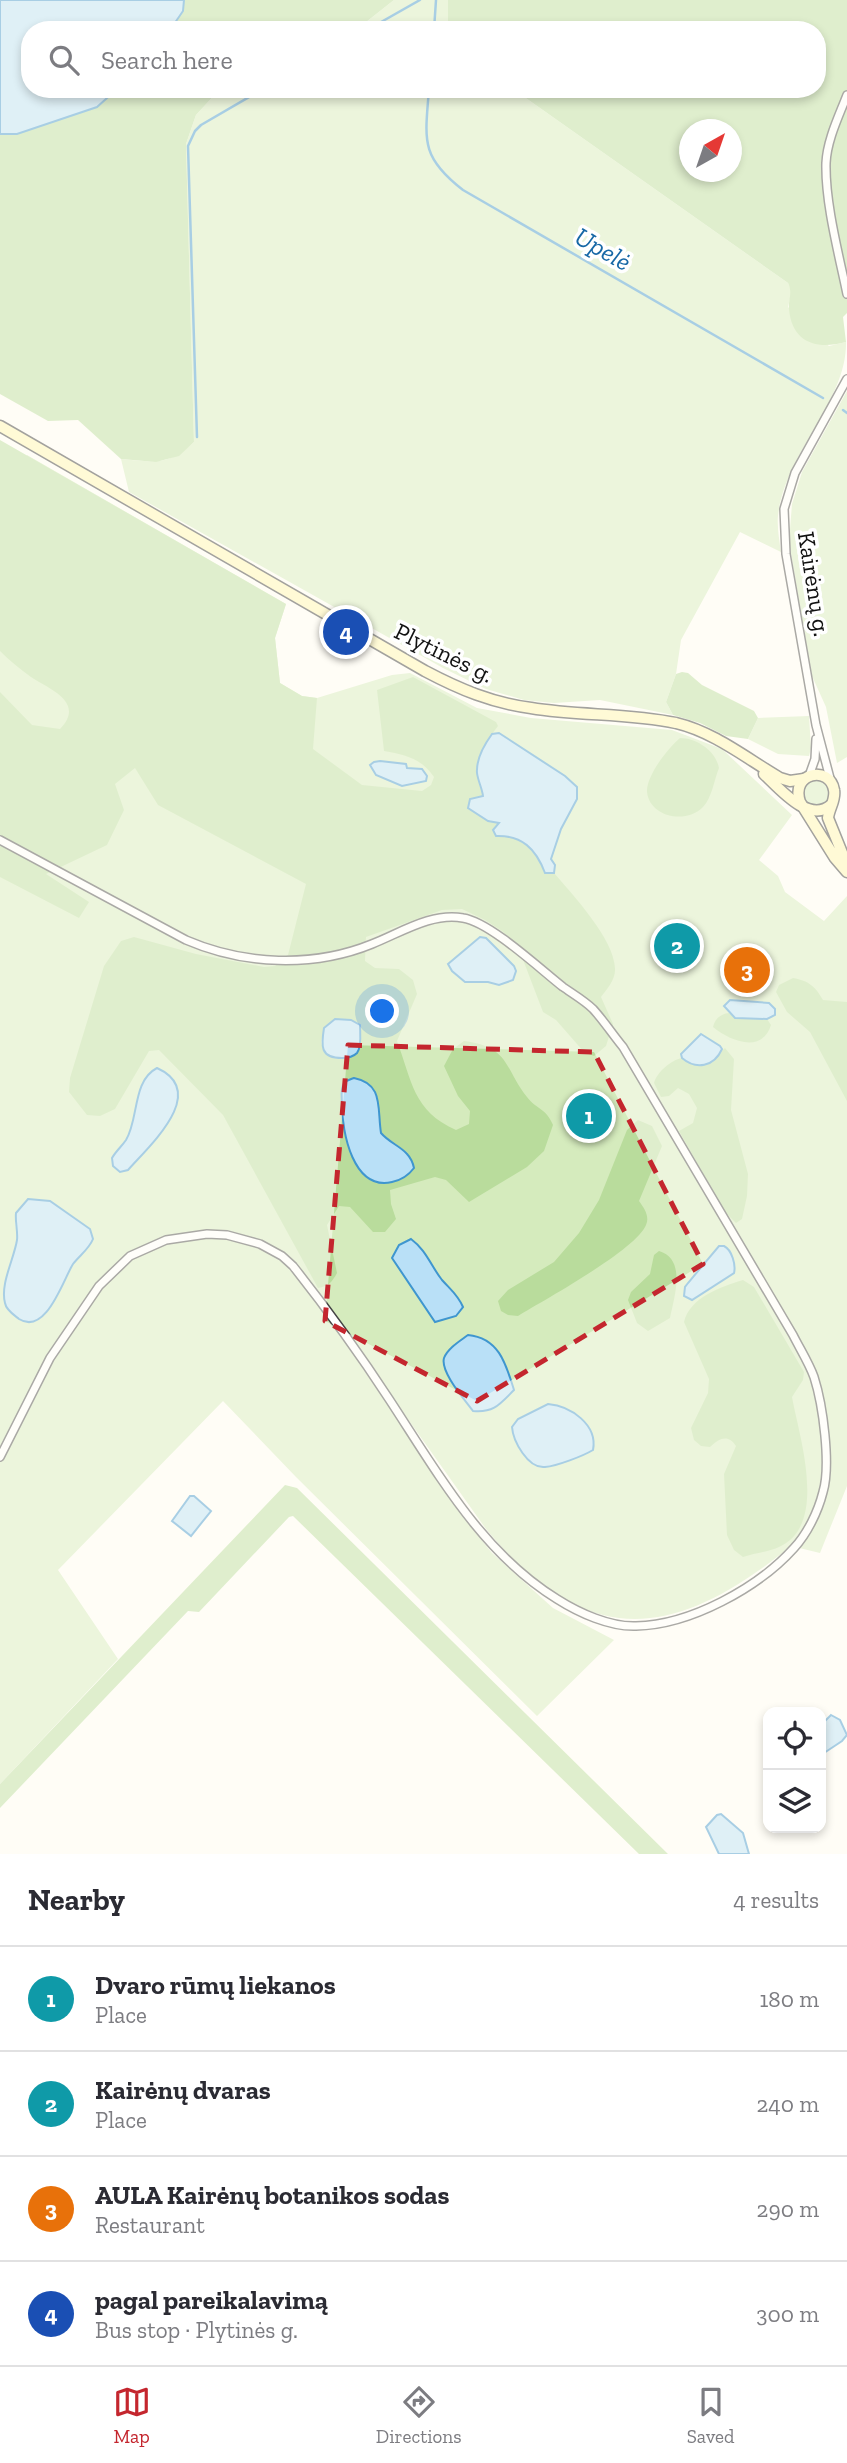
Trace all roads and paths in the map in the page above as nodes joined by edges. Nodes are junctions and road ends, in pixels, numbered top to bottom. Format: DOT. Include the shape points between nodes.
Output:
graph roads {
  1 [pos="847,95"];
  2 [pos="847,294"];
  3 [pos="847,379"];
  4 [pos="0,426"];
  5 [pos="816,725"];
  6 [pos="748,760"];
  7 [pos="806,777"];
  8 [pos="831,782"];
  9 [pos="831,805"];
  10 [pos="803,807"];
  11 [pos="0,840"];
  12 [pos="847,865"];
  13 [pos="847,872"];
  14 [pos="0,1457"];
  1 -- 2 [label="street" via="826,163"];
  3 -- 5 [label="street, Kairėnų g." via="795,473 784,509 786,554"];
  4 -- 6 [label="main road, Plytinės g." via="461,690 533,709 676,723 710,735"];
  5 -- 7 [label="street, Kairėnų g." via="815,759"];
  5 -- 8 [label="street, Kairėnų g."];
  6 -- 7 [label="main road, Plytinės g." via="790,781"];
  6 -- 10 [label="main road, Plytinės g."];
  7 -- 8 [label="main road" via="821,775"];
  7 -- 10 [label="main road" via="798,790"];
  8 -- 9 [label="main road" via="835,794"];
  9 -- 10 [label="main road" via="814,812"];
  9 -- 12 [label="main road" via="830,828"];
  10 -- 13 [label="main road"];
  11 -- 14 [label="street" via="214,952 275,960 324,960 441,918 465,918 496,934 591,1007 623,1047 814,1376 826,1473 816,1511 795,1547 727,1599 681,1620 660,1624 635,1626 596,1618 559,1600 501,1556 453,1496 376,1379 293,1266 260,1244 207,1234 166,1240 137,1252 109,1275 50,1358"];
}
